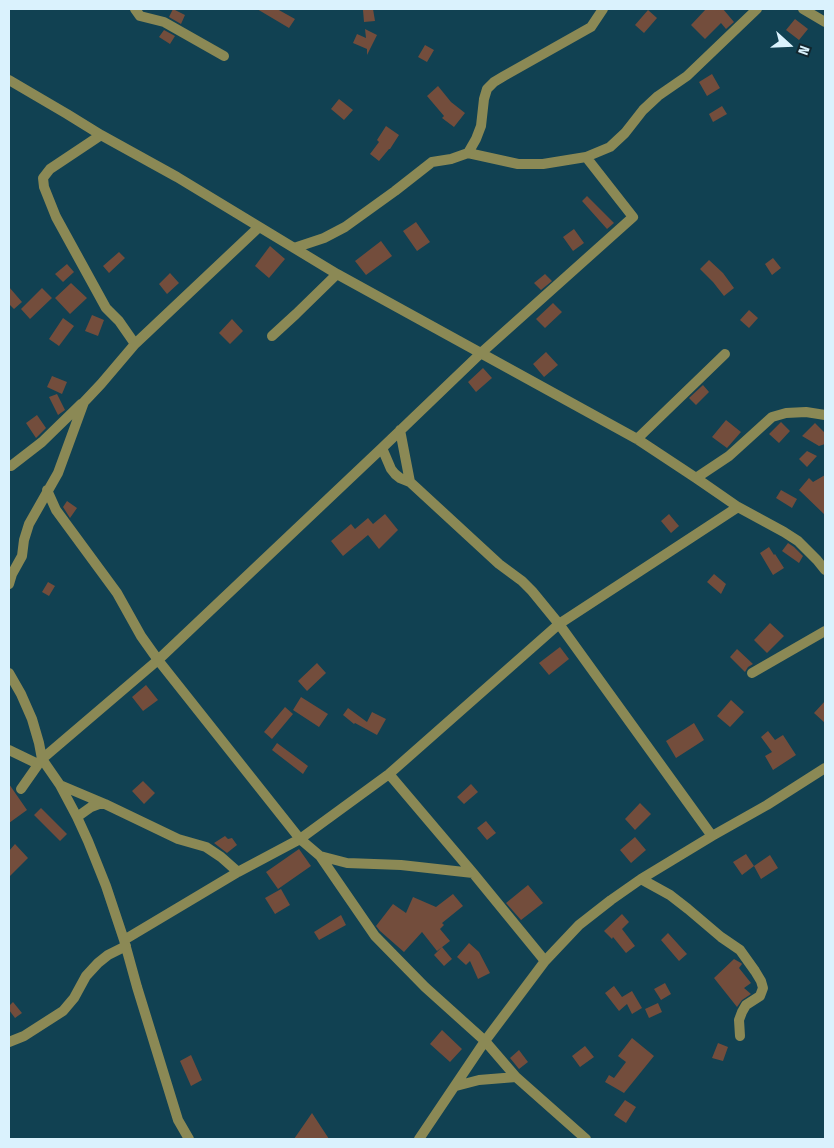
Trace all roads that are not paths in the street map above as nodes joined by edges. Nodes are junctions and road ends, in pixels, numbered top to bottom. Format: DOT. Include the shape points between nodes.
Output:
graph roads {
  1 [pos="135,9"];
  2 [pos="603,9"];
  3 [pos="757,9"];
  4 [pos="803,9"];
  5 [pos="149,13"];
  6 [pos="825,22"];
  7 [pos="224,56"];
  8 [pos="9,80"];
  9 [pos="101,135"];
  10 [pos="468,153"];
  11 [pos="586,157"];
  12 [pos="259,227"];
  13 [pos="294,248"];
  14 [pos="336,274"];
  15 [pos="272,336"];
  16 [pos="135,344"];
  17 [pos="481,352"];
  18 [pos="725,354"];
  19 [pos="84,402"];
  20 [pos="825,415"];
  21 [pos="400,430"];
  22 [pos="637,439"];
  23 [pos="382,448"];
  24 [pos="11,466"];
  25 [pos="696,478"];
  26 [pos="410,482"];
  27 [pos="47,490"];
  28 [pos="738,507"];
  29 [pos="825,570"];
  30 [pos="9,584"];
  31 [pos="559,624"];
  32 [pos="825,631"];
  33 [pos="158,660"];
  34 [pos="752,672"];
  35 [pos="9,673"];
  36 [pos="9,750"];
  37 [pos="40,762"];
  38 [pos="825,768"];
  39 [pos="389,774"];
  40 [pos="60,785"];
  41 [pos="21,789"];
  42 [pos="105,804"];
  43 [pos="77,817"];
  44 [pos="712,836"];
  45 [pos="300,839"];
  46 [pos="320,856"];
  47 [pos="238,872"];
  48 [pos="474,873"];
  49 [pos="641,879"];
  50 [pos="125,943"];
  51 [pos="545,961"];
  52 [pos="740,1036"];
  53 [pos="485,1041"];
  54 [pos="9,1042"];
  55 [pos="516,1077"];
  56 [pos="456,1086"];
  57 [pos="423,1137"];
  58 [pos="189,1139"];
  59 [pos="586,1139"];
  1 -- 5 [label="street" via="140,16"];
  2 -- 10 [label="street" via="590,27 487,89 481,126"];
  3 -- 11 [label="street" via="687,76 643,110 610,147"];
  4 -- 6 [label="street"];
  5 -- 7 [label="street"];
  8 -- 9 [label="street"];
  9 -- 12 [label="street" via="177,176"];
  9 -- 16 [label="street" via="50,170 43,178 44,187 56,217 106,308"];
  10 -- 11 [label="street" via="518,164 543,164"];
  10 -- 13 [label="street" via="432,162 345,227"];
  11 -- 17 [label="street" via="633,218"];
  12 -- 13 [label="street"];
  12 -- 16 [label="street"];
  13 -- 14 [label="street"];
  14 -- 15 [label="street"];
  14 -- 17 [label="street"];
  16 -- 19 [label="street"];
  17 -- 21 [label="street"];
  17 -- 22 [label="street"];
  18 -- 22 [label="street"];
  19 -- 24 [label="street"];
  19 -- 27 [label="street" via="58,473"];
  20 -- 25 [label="street" via="806,412 772,417 729,456"];
  21 -- 23 [label="street"];
  21 -- 26 [label="street"];
  22 -- 25 [label="street"];
  23 -- 26 [label="street" via="395,474"];
  23 -- 33 [label="street"];
  25 -- 28 [label="street"];
  26 -- 31 [label="street" via="522,581"];
  27 -- 30 [label="street" via="29,524 22,556"];
  27 -- 33 [label="street" via="56,510 117,593"];
  28 -- 29 [label="street" via="798,541"];
  28 -- 31 [label="street"];
  31 -- 39 [label="street"];
  31 -- 44 [label="street"];
  32 -- 34 [label="street"];
  33 -- 37 [label="street"];
  33 -- 45 [label="street"];
  35 -- 37 [label="street" via="32,719"];
  36 -- 37 [label="street"];
  37 -- 40 [label="street"];
  37 -- 41 [label="street"];
  38 -- 44 [label="street"];
  39 -- 45 [label="street"];
  39 -- 48 [label="street"];
  40 -- 42 [label="street"];
  40 -- 43 [label="street"];
  42 -- 43 [label="street" via="91,807"];
  42 -- 47 [label="street" via="178,839 206,847"];
  43 -- 50 [label="street" via="106,886"];
  44 -- 49 [label="street"];
  45 -- 46 [label="street"];
  45 -- 47 [label="street"];
  46 -- 48 [label="street" via="347,864 401,865"];
  46 -- 53 [label="street" via="375,936"];
  47 -- 50 [label="street"];
  48 -- 51 [label="street"];
  49 -- 51 [label="street" via="579,926"];
  49 -- 52 [label="street" via="670,895 740,950 755,971 763,988 760,996 746,1005 742,1012"];
  50 -- 54 [label="street" via="86,976 63,1011"];
  50 -- 58 [label="street" via="178,1120"];
  51 -- 53 [label="street"];
  53 -- 55 [label="street"];
  53 -- 56 [label="street"];
  55 -- 56 [label="street" via="479,1080"];
  55 -- 59 [label="street"];
  56 -- 57 [label="street"];
}
